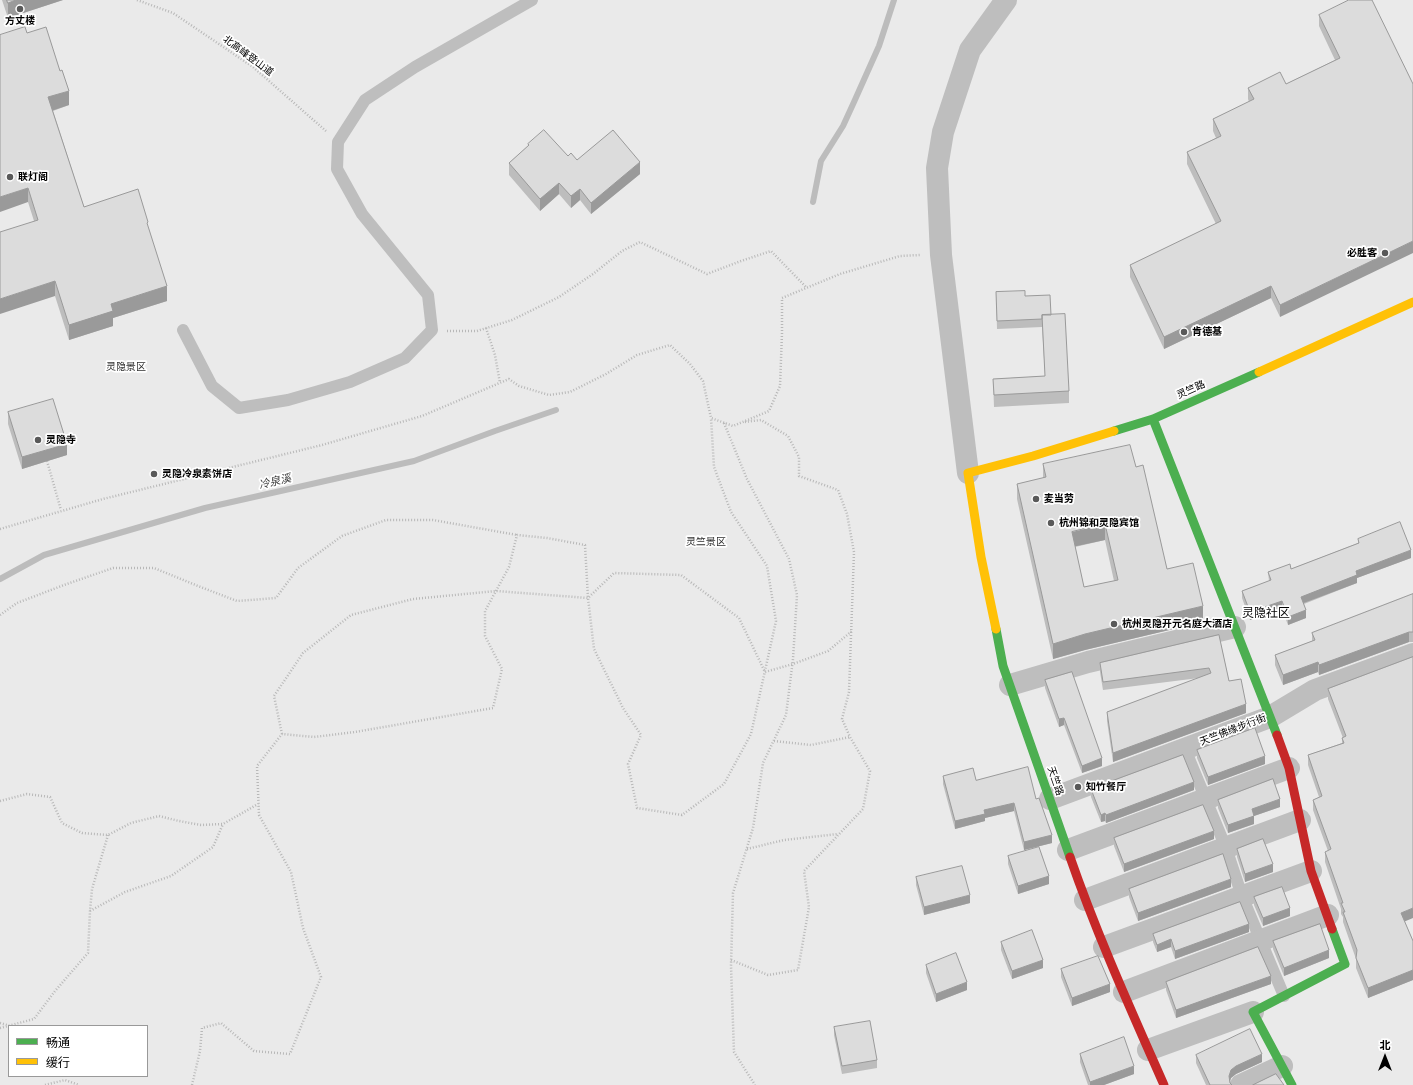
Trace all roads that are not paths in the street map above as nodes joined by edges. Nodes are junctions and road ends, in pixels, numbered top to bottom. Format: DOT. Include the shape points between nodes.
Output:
graph roads {
  1 [pos="532,0"];
  2 [pos="1006,0"];
  3 [pos="1413,302"];
  4 [pos="183,330"];
  5 [pos="1153,419"];
  6 [pos="968,473"];
  7 [pos="1235,627"];
  8 [pos="1413,654"];
  9 [pos="1010,686"];
  10 [pos="1270,717"];
  11 [pos="1185,749"];
  12 [pos="1289,768"];
  13 [pos="1050,799"];
  14 [pos="1205,799"];
  15 [pos="1300,820"];
  16 [pos="1226,848"];
  17 [pos="1068,850"];
  18 [pos="1311,870"];
  19 [pos="1242,896"];
  20 [pos="1085,900"];
  21 [pos="1328,915"];
  22 [pos="1261,940"];
  23 [pos="1104,947"];
  24 [pos="1124,992"];
  25 [pos="1284,996"];
  26 [pos="1253,1012"];
  27 [pos="1148,1050"];
  28 [pos="1287,1076"];
  29 [pos="1164,1085"];
  30 [pos="1241,1085"];
  1 -- 4 [label="lane" via="364,100 338,142 337,168 362,214 428,295 432,330 405,358 350,382 288,400 239,408 212,386"];
  2 -- 6 [label="street" via="970,50 943,132 937,168 941,255"];
  3 -- 5 [label="street, 灵竺路"];
  5 -- 6 [label="street, 灵竺路"];
  5 -- 7 [label="street"];
  6 -- 9 [label="street, 天竺路" via="981,557 1003,666"];
  7 -- 9 [label="street" via="1088,662"];
  7 -- 10 [label="street"];
  8 -- 10 [label="street, 天竺佛缘步行街" via="1315,690"];
  9 -- 13 [label="street, 天竺路"];
  10 -- 11 [label="street, 天竺佛缘步行街"];
  10 -- 12 [label="street"];
  11 -- 13 [label="street, 天竺佛缘步行街"];
  11 -- 14 [label="lane"];
  12 -- 14 [label="street"];
  12 -- 15 [label="street"];
  13 -- 17 [label="street, 天竺路"];
  14 -- 16 [label="lane"];
  14 -- 17 [label="street"];
  15 -- 16 [label="street"];
  15 -- 18 [label="street"];
  16 -- 19 [label="lane"];
  16 -- 20 [label="street"];
  17 -- 20 [label="street, 天竺路"];
  18 -- 19 [label="street"];
  18 -- 21 [label="street"];
  19 -- 22 [label="lane"];
  19 -- 23 [label="street"];
  20 -- 23 [label="street, 天竺路"];
  21 -- 22 [label="street"];
  21 -- 25 [label="street" via="1345,964"];
  22 -- 24 [label="street"];
  22 -- 25 [label="lane"];
  23 -- 24 [label="street, 天竺路"];
  24 -- 27 [label="street, 天竺路"];
  25 -- 26 [label="street"];
  26 -- 27 [label="street"];
  26 -- 28 [label="street"];
  27 -- 29 [label="street, 天竺路"];
  28 -- 30 [label="street"];
}
